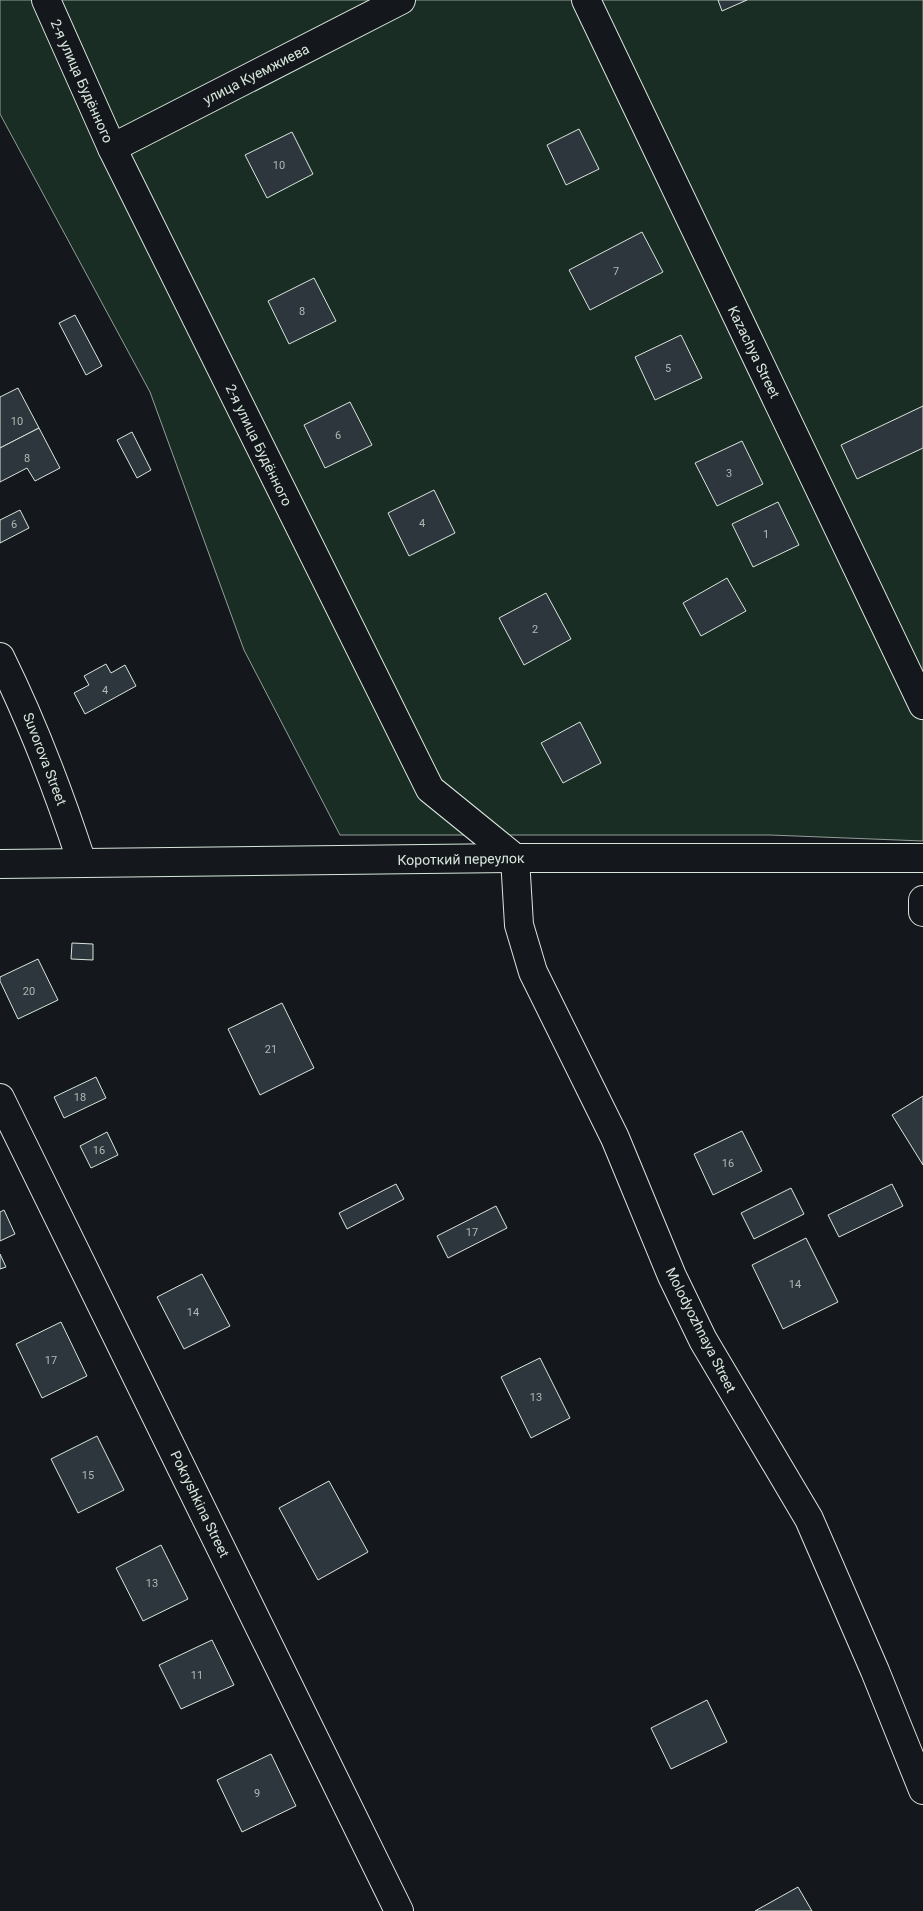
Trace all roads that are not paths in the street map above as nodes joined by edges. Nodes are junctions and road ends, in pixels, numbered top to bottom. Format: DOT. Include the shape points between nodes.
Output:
graph roads {
  1 [pos="46,0"];
  2 [pos="401,0"];
  3 [pos="586,0"];
  4 [pos="112,148"];
  5 [pos="0,657"];
  6 [pos="923,704"];
  7 [pos="515,858"];
  8 [pos="923,858"];
  9 [pos="82,863"];
  10 [pos="0,864"];
  11 [pos="923,900"];
  12 [pos="923,912"];
  13 [pos="0,1098"];
  14 [pos="923,1790"];
  15 [pos="399,1911"];
  1 -- 4 [label="street, 2-я улица Будённого"];
  2 -- 4 [label="street, улица Куемжиева"];
  3 -- 6 [label="street, Kazachya Street"];
  4 -- 7 [label="street, 2-я улица Будённого" via="430,789"];
  5 -- 9 [label="street, Suvorova Street" via="24,706"];
  7 -- 8 [label="street, Короткий переулок"];
  7 -- 9 [label="street, Короткий переулок"];
  7 -- 14 [label="street, Molodyozhnaya Street" via="518,924 533,972 615,1138 672,1276 703,1340 809,1519"];
  9 -- 10 [label="street, Короткий переулок"];
  11 -- 12 [label="street"];
  13 -- 15 [label="street, Pokryshkina Street"];
}
